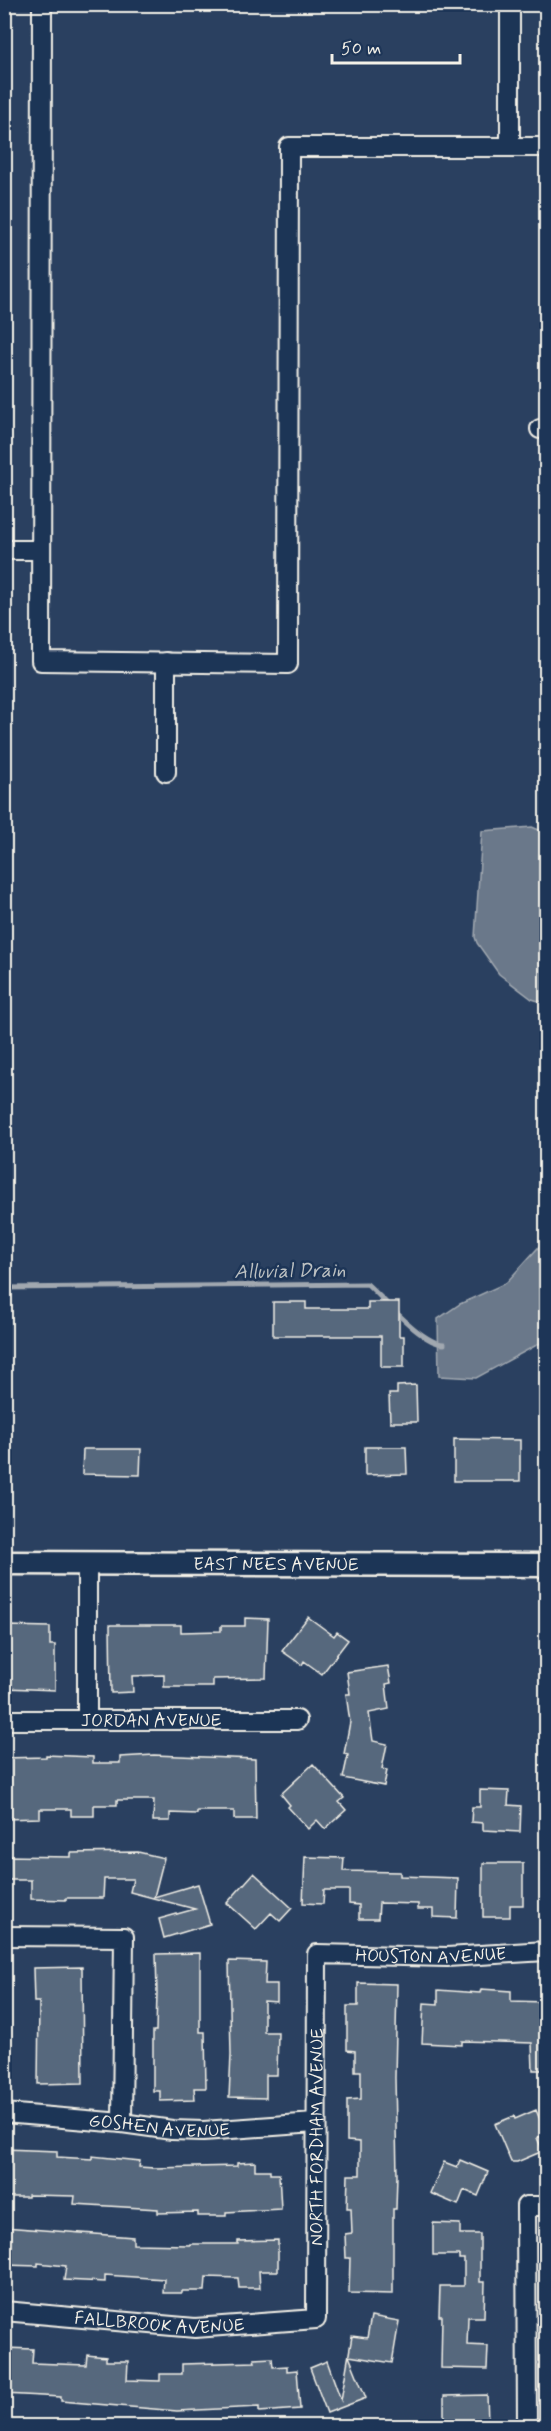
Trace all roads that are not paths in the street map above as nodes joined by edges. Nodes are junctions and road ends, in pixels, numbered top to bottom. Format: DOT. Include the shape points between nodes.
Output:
graph roads {
  1 [pos="42,4"];
  2 [pos="510,4"];
  3 [pos="510,147"];
  4 [pos="546,147"];
  5 [pos="4,550"];
  6 [pos="41,550"];
  7 [pos="166,662"];
  8 [pos="165,772"];
  9 [pos="4,1563"];
  10 [pos="87,1563"];
  11 [pos="546,1565"];
  12 [pos="4,1720"];
  13 [pos="87,1720"];
  14 [pos="297,1720"];
  15 [pos="4,1936"];
  16 [pos="546,1951"];
  17 [pos="317,1954"];
  18 [pos="4,2113"];
  19 [pos="122,2123"];
  20 [pos="315,2123"];
  21 [pos="546,2206"];
  22 [pos="4,2311"];
  23 [pos="316,2319"];
  24 [pos="526,2427"];
  1 -- 6 [label="street"];
  2 -- 3 [label="street"];
  3 -- 4 [label="street"];
  3 -- 7 [label="street" via="289,147 288,664"];
  5 -- 6 [label="street"];
  6 -- 7 [label="street" via="41,661"];
  7 -- 8 [label="street"];
  9 -- 10 [label="main road, EAST NEES AVENUE"];
  10 -- 11 [label="main road, EAST NEES AVENUE"];
  10 -- 13 [label="street"];
  12 -- 13 [label="street, JORDAN AVENUE"];
  13 -- 14 [label="street, JORDAN AVENUE"];
  15 -- 19 [label="street" via="124,1937"];
  16 -- 17 [label="street, HOUSTON AVENUE" via="447,1957"];
  17 -- 20 [label="street, NORTH FORDHAM AVENUE"];
  18 -- 19 [label="street, GOSHEN AVENUE"];
  19 -- 20 [label="street, GOSHEN AVENUE" via="203,2131"];
  20 -- 23 [label="street, NORTH FORDHAM AVENUE"];
  21 -- 24 [label="street" via="526,2206"];
  22 -- 23 [label="street, FALLBROOK AVENUE" via="195,2328"];
}
